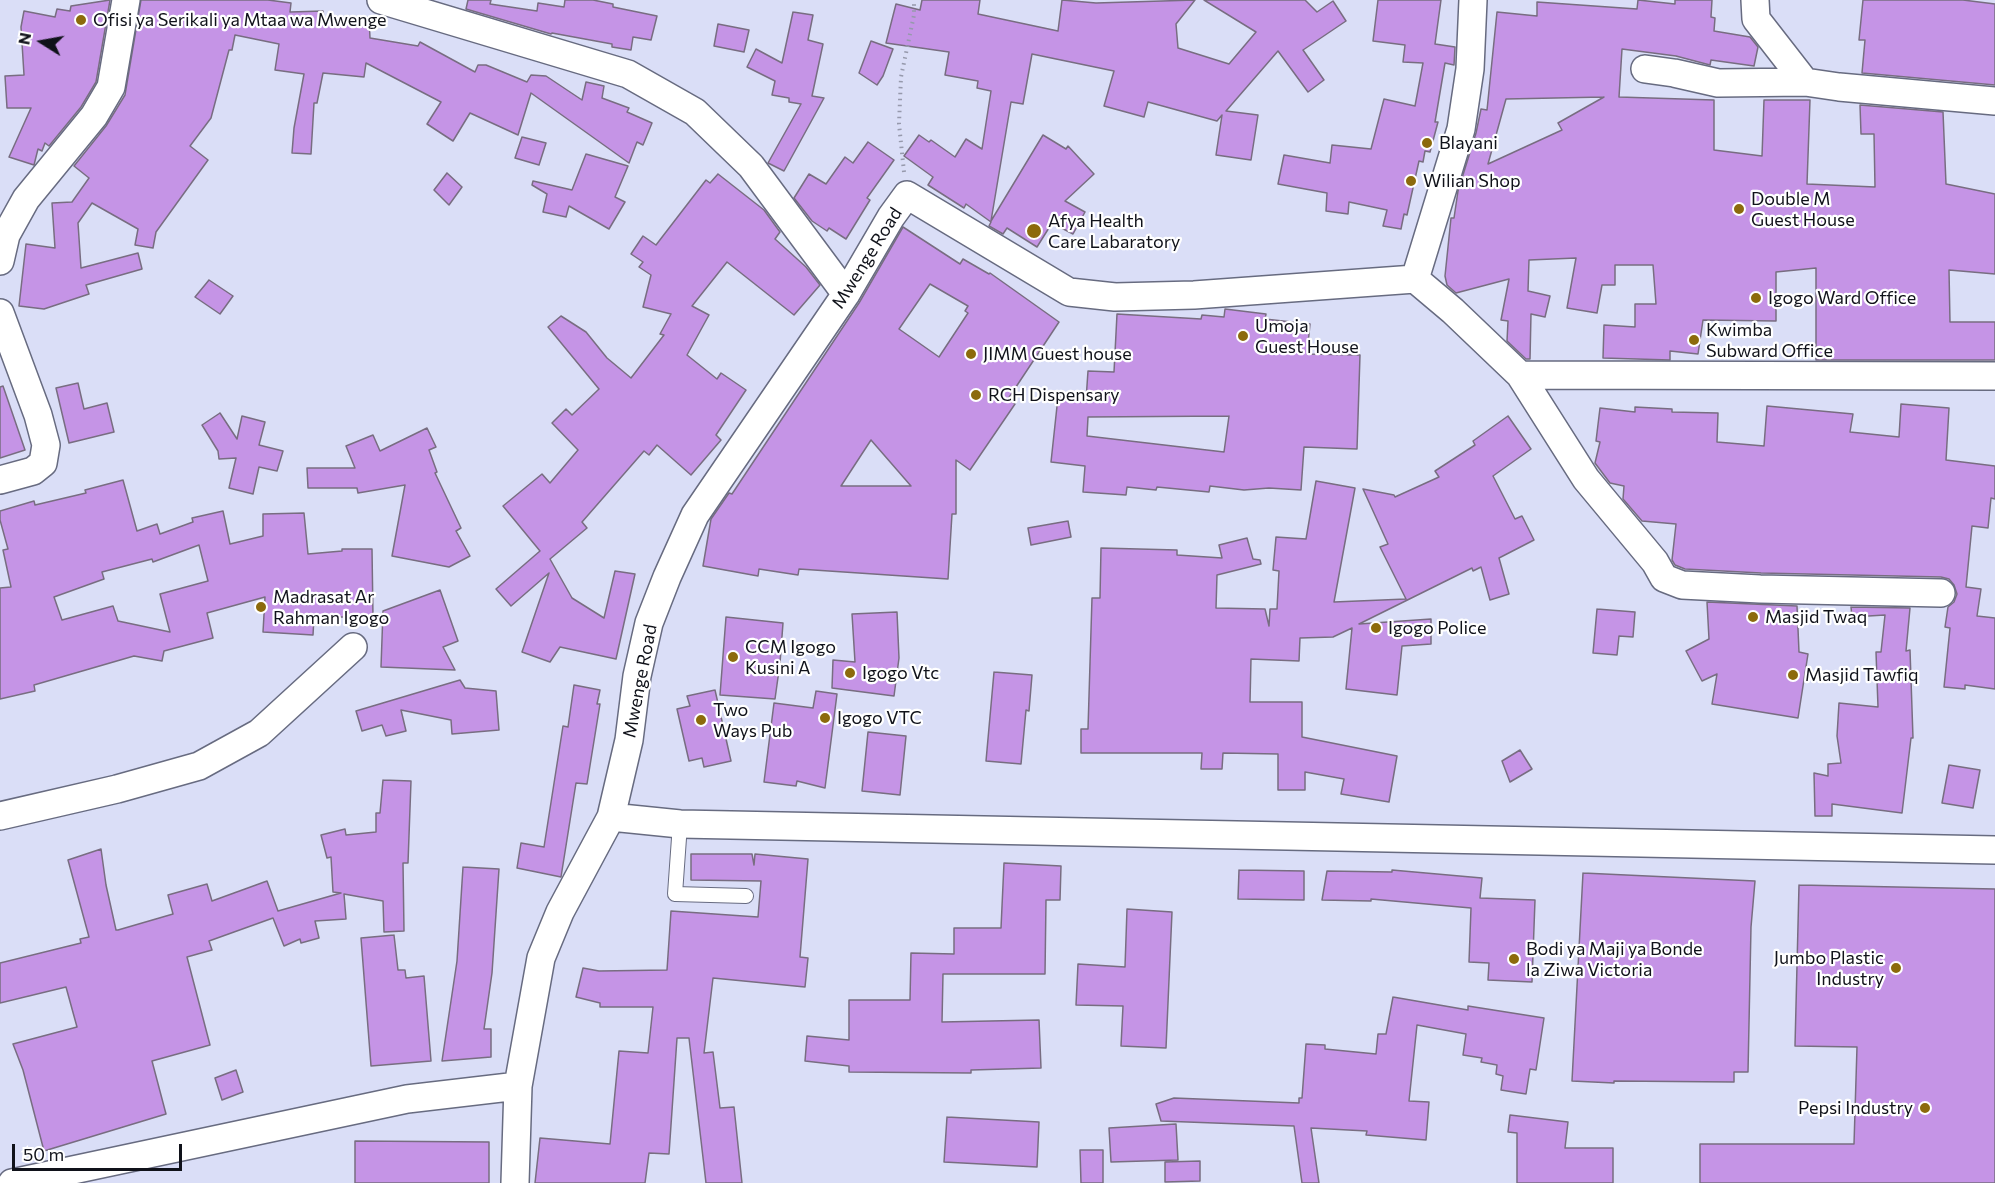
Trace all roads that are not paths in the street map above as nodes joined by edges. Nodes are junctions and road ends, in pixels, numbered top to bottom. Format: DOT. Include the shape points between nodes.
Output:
graph roads {
  1 [pos="126,0"];
  2 [pos="381,0"];
  3 [pos="1473,0"];
  4 [pos="1755,0"];
  5 [pos="1645,69"];
  6 [pos="1804,82"];
  7 [pos="1995,101"];
  8 [pos="0,261"];
  9 [pos="1415,279"];
  10 [pos="846,294"];
  11 [pos="0,313"];
  12 [pos="1520,375"];
  13 [pos="1995,376"];
  14 [pos="0,480"];
  15 [pos="1941,593"];
  16 [pos="353,647"];
  17 [pos="0,816"];
  18 [pos="611,818"];
  19 [pos="680,824"];
  20 [pos="1995,850"];
  21 [pos="746,896"];
  22 [pos="518,1086"];
  23 [pos="12,1183"];
  24 [pos="515,1183"];
  1 -- 8 [label="street" via="111,87 94,116 26,199 6,235"];
  2 -- 10 [label="street" via="628,74 695,112 751,166"];
  3 -- 9 [label="street" via="1470,69 1461,129"];
  4 -- 6 [label="street" via="1756,19"];
  5 -- 6 [label="street" via="1718,83"];
  6 -- 7 [label="street"];
  9 -- 10 [label="street, Mwenge Road" via="1149,296 1069,292 907,195"];
  9 -- 12 [label="street"];
  10 -- 18 [label="street, Mwenge Road" via="695,515 649,623"];
  11 -- 14 [label="street" via="46,445 43,463 33,471"];
  12 -- 13 [label="street"];
  12 -- 15 [label="street" via="1586,479 1664,578 1682,585 1760,590"];
  16 -- 17 [label="street" via="259,733 199,766"];
  18 -- 19 [label="street"];
  18 -- 22 [label="street, Mwenge Road" via="560,912 541,958"];
  19 -- 20 [label="street"];
  19 -- 21 [label="lane" via="675,894"];
  22 -- 23 [label="street" via="407,1099"];
  22 -- 24 [label="street, Mwenge Road"];
}
